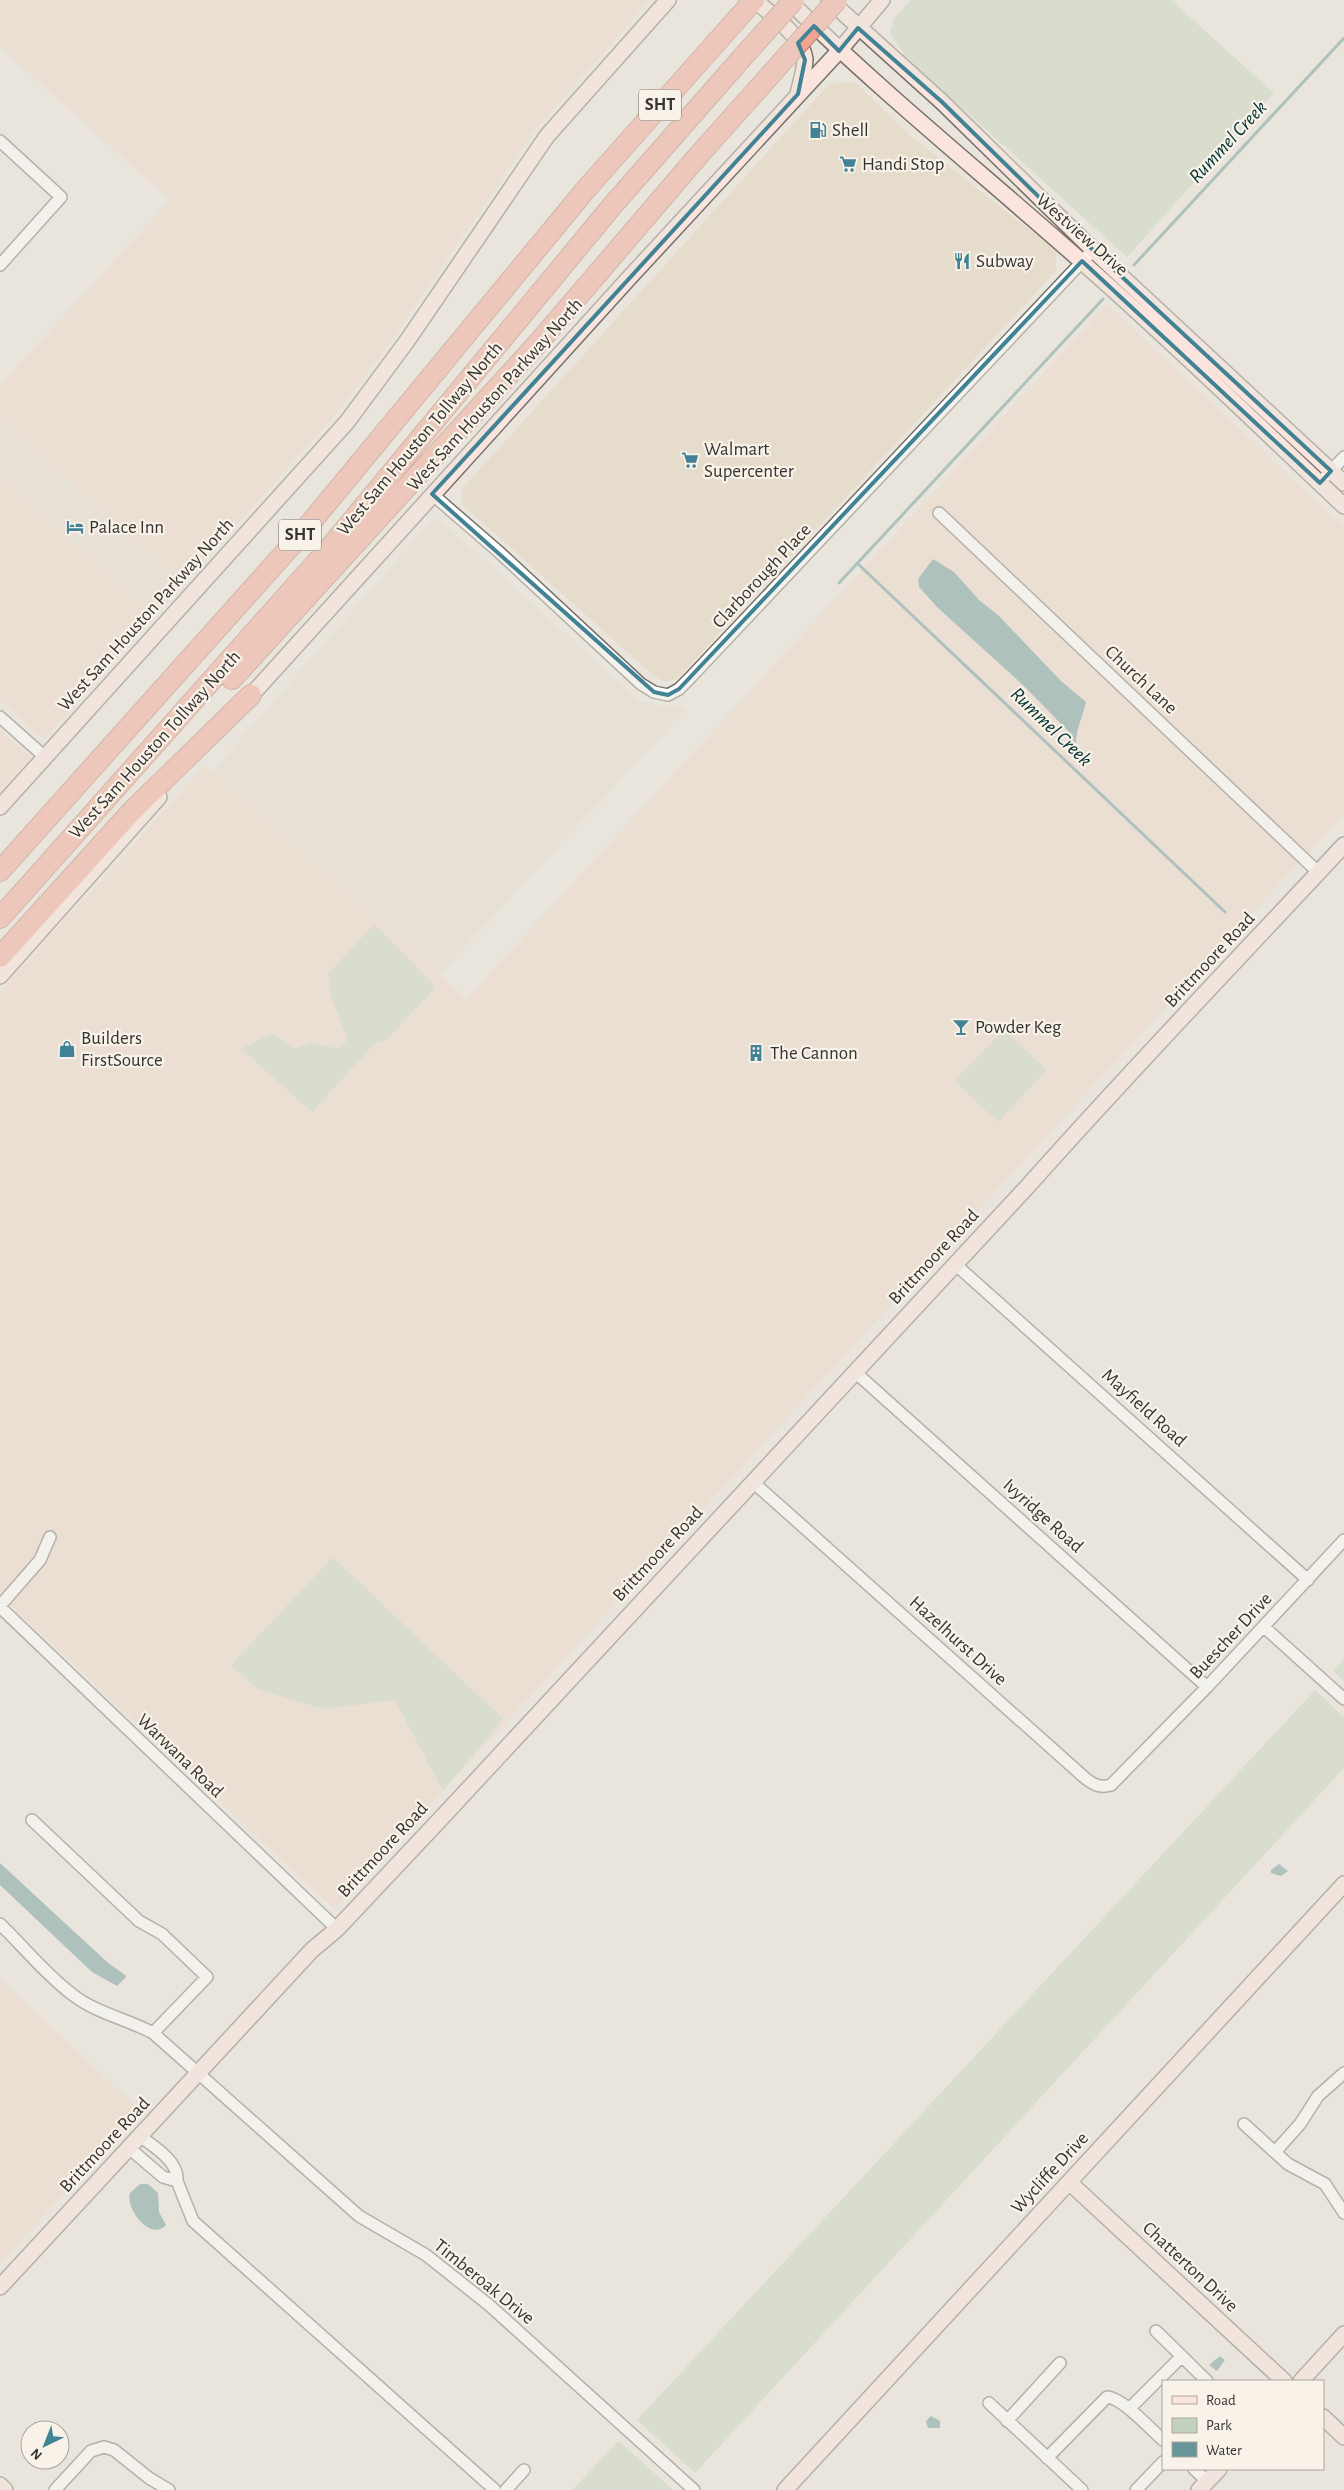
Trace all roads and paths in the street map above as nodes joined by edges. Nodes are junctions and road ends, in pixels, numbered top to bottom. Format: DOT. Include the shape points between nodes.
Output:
graph roads {
  1 [pos="668,0"];
  2 [pos="754,0"];
  3 [pos="788,0"];
  4 [pos="794,0"];
  5 [pos="829,0"];
  6 [pos="837,0"];
  7 [pos="882,0"];
  8 [pos="858,28"];
  9 [pos="839,51"];
  10 [pos="798,94"];
  11 [pos="0,141"];
  12 [pos="1093,250"];
  13 [pos="1082,261"];
  14 [pos="0,265"];
  15 [pos="1344,457"];
  16 [pos="1331,471"];
  17 [pos="1320,483"];
  18 [pos="1344,483"];
  19 [pos="432,494"];
  20 [pos="1344,506"];
  21 [pos="939,513"];
  22 [pos="251,695"];
  23 [pos="0,717"];
  24 [pos="170,728"];
  25 [pos="45,757"];
  26 [pos="0,807"];
  27 [pos="1344,846"];
  28 [pos="0,871"];
  29 [pos="1319,873"];
  30 [pos="0,918"];
  31 [pos="0,956"];
  32 [pos="0,976"];
  33 [pos="955,1264"];
  34 [pos="855,1372"];
  35 [pos="753,1482"];
  36 [pos="50,1537"];
  37 [pos="1344,1540"];
  38 [pos="1308,1580"];
  39 [pos="0,1607"];
  40 [pos="1264,1627"];
  41 [pos="1208,1687"];
  42 [pos="1344,1699"];
  43 [pos="1141,1753"];
  44 [pos="32,1820"];
  45 [pos="1344,1884"];
  46 [pos="0,1924"];
  47 [pos="337,1929"];
  48 [pos="153,2033"];
  49 [pos="198,2073"];
  50 [pos="1344,2073"];
  51 [pos="1244,2124"];
  52 [pos="140,2136"];
  53 [pos="129,2148"];
  54 [pos="1275,2152"];
  55 [pos="177,2181"];
  56 [pos="1069,2182"];
  57 [pos="1344,2213"];
  58 [pos="0,2287"];
  59 [pos="1156,2331"];
  60 [pos="1344,2334"];
  61 [pos="1181,2357"];
  62 [pos="1060,2363"];
  63 [pos="1206,2380"];
  64 [pos="1283,2380"];
  65 [pos="1302,2380"];
  66 [pos="989,2403"];
  67 [pos="1129,2409"];
  68 [pos="1324,2418"];
  69 [pos="1007,2421"];
  70 [pos="1344,2437"];
  71 [pos="1162,2439"];
  72 [pos="1047,2458"];
  73 [pos="1162,2463"];
  74 [pos="524,2470"];
  75 [pos="1195,2470"];
  76 [pos="1218,2470"];
  77 [pos="0,2485"];
  78 [pos="1203,2486"];
  79 [pos="5,2490"];
  80 [pos="55,2490"];
  81 [pos="169,2490"];
  82 [pos="495,2490"];
  83 [pos="506,2490"];
  84 [pos="694,2490"];
  85 [pos="785,2490"];
  86 [pos="1082,2490"];
  87 [pos="1136,2490"];
  1 -- 25 [label="main road, West Sam Houston Parkway North" via="547,136 407,341 347,422"];
  2 -- 10 [label="main road" via="793,36 802,49 805,60"];
  2 -- 28 [label="highway, West Sam Houston Tollway North / SHT" via="575,203 298,538"];
  3 -- 9 [label="main road, Westview Drive"];
  4 -- 24 [label="highway, West Sam Houston Tollway North / SHT, bridge" via="612,206 332,545"];
  5 -- 8 [label="main road, Westview Drive"];
  6 -- 24 [label="highway, bridge" via="539,342 403,488 278,630 204,708"];
  7 -- 8 [label="main road, West Sam Houston Parkway North"];
  8 -- 9 [label="main road, West Sam Houston Parkway North"];
  8 -- 12 [label="main road, Westview Drive" via="942,102"];
  9 -- 10 [label="main road, West Sam Houston Parkway North"];
  9 -- 13 [label="main road, Westview Drive"];
  10 -- 19 [label="main road, West Sam Houston Parkway North"];
  11 -- 14 [label="street" via="61,197"];
  12 -- 13 [label="street, Clarborough Place"];
  12 -- 16 [label="main road, Westview Drive"];
  13 -- 17 [label="main road, Westview Drive"];
  13 -- 19 [label="street, Clarborough Place" via="689,679 668,695 654,692 641,684"];
  15 -- 16 [label="street"];
  16 -- 17 [label="street"];
  16 -- 18 [label="main road, Westview Drive"];
  17 -- 20 [label="main road, Westview Drive"];
  19 -- 22 [label="main road, West Sam Houston Parkway North"];
  21 -- 29 [label="street, Church Lane"];
  22 -- 31 [label="highway" via="132,811"];
  22 -- 32 [label="main road, West Sam Houston Parkway North"];
  23 -- 25 [label="street"];
  24 -- 30 [label="highway, West Sam Houston Tollway North / SHT"];
  25 -- 26 [label="main road, West Sam Houston Parkway North"];
  27 -- 29 [label="main road, Brittmoore Road"];
  29 -- 33 [label="main road, Brittmoore Road" via="1111,1092"];
  33 -- 34 [label="main road, Brittmoore Road"];
  33 -- 38 [label="street, Mayfield Road"];
  34 -- 35 [label="main road, Brittmoore Road"];
  34 -- 41 [label="street, Ivyridge Road"];
  35 -- 43 [label="street, Hazelhurst Drive" via="1094,1785 1104,1787 1111,1784"];
  35 -- 47 [label="main road, Brittmoore Road"];
  36 -- 39 [label="street" via="40,1560"];
  37 -- 38 [label="street, Buescher Drive"];
  38 -- 40 [label="street, Buescher Drive"];
  39 -- 47 [label="street, Warwana Road"];
  40 -- 41 [label="street, Buescher Drive"];
  40 -- 42 [label="street"];
  41 -- 43 [label="street, Buescher Drive"];
  44 -- 48 [label="street" via="139,1921 162,1934 207,1976"];
  45 -- 56 [label="main road, Wycliffe Drive"];
  46 -- 48 [label="street, Timberoak Drive" via="72,1994 90,2006"];
  47 -- 49 [label="main road, Brittmoore Road" via="312,1950"];
  48 -- 49 [label="street, Timberoak Drive"];
  49 -- 52 [label="main road, Brittmoore Road"];
  49 -- 84 [label="street, Timberoak Drive" via="359,2216 426,2255 490,2305"];
  50 -- 54 [label="street" via="1318,2096 1300,2124"];
  51 -- 54 [label="street"];
  52 -- 53 [label="main road, Brittmoore Road"];
  52 -- 55 [label="street" via="174,2165 178,2172"];
  53 -- 55 [label="street" via="163,2176"];
  53 -- 58 [label="main road, Brittmoore Road"];
  54 -- 57 [label="street" via="1288,2164 1324,2184"];
  55 -- 82 [label="street" via="193,2221"];
  56 -- 64 [label="main road, Chatterton Drive"];
  56 -- 85 [label="main road, Wycliffe Drive"];
  59 -- 61 [label="street"];
  60 -- 65 [label="main road"];
  61 -- 63 [label="street"];
  61 -- 67 [label="street"];
  62 -- 69 [label="street"];
  66 -- 69 [label="street"];
  67 -- 71 [label="street"];
  67 -- 72 [label="street" via="1107,2397"];
  68 -- 70 [label="main road"];
  69 -- 72 [label="street"];
  72 -- 86 [label="street"];
  73 -- 87 [label="street"];
  74 -- 83 [label="street"];
  75 -- 78 [label="street"];
  76 -- 78 [label="main road"];
  77 -- 79 [label="main road"];
  80 -- 81 [label="street" via="84,2458 104,2447 114,2450"];
}
